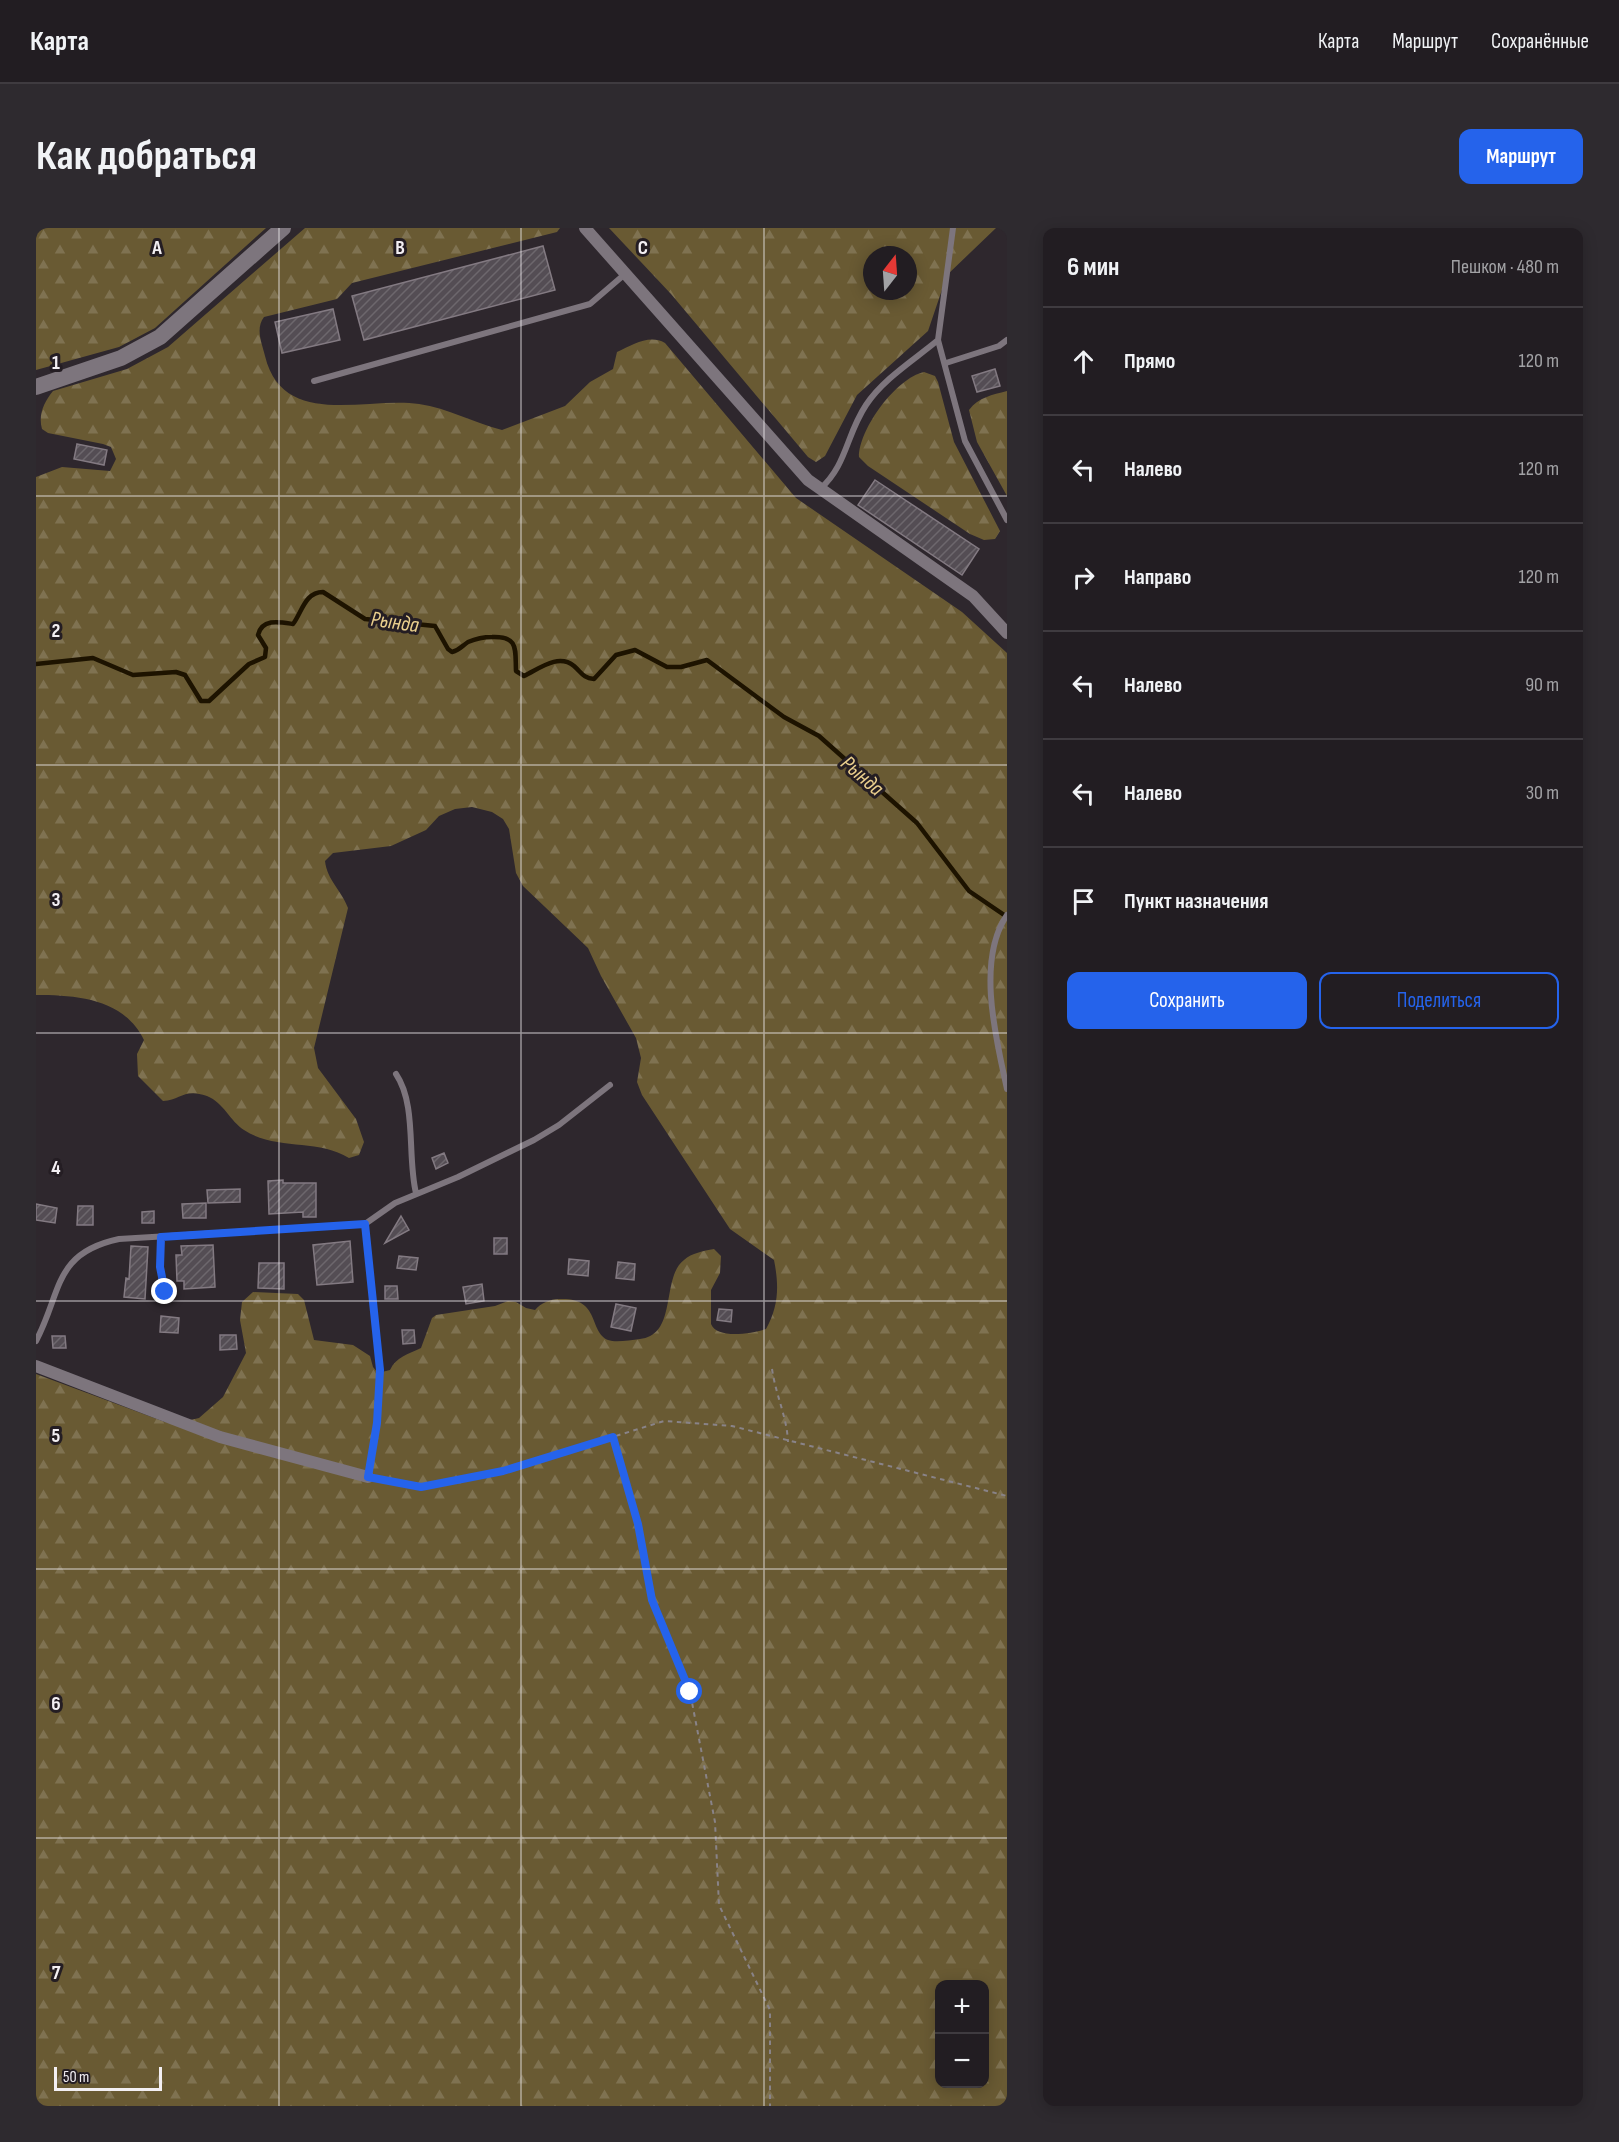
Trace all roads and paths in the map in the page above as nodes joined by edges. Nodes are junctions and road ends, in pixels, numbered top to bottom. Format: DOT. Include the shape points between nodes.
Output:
graph roads {
  1 [pos="283,228"];
  2 [pos="585,228"];
  3 [pos="953,228"];
  4 [pos="626,274"];
  5 [pos="939,340"];
  6 [pos="1007,340"];
  7 [pos="946,363"];
  8 [pos="314,381"];
  9 [pos="36,387"];
  10 [pos="819,490"];
  11 [pos="1007,520"];
  12 [pos="1007,633"];
  13 [pos="1007,915"];
  14 [pos="396,1074"];
  15 [pos="610,1084"];
  16 [pos="1007,1089"];
  17 [pos="416,1193"];
  18 [pos="365,1224"];
  19 [pos="161,1237"];
  20 [pos="171,1298"];
  21 [pos="36,1341"];
  22 [pos="36,1366"];
  23 [pos="380,1370"];
  24 [pos="772,1370"];
  25 [pos="613,1437"];
  26 [pos="788,1442"];
  27 [pos="368,1477"];
  28 [pos="1007,1496"];
  29 [pos="770,2106"];
  1 -- 9 [label="main road" via="160,337 121,358"];
  2 -- 4 [label="street"];
  3 -- 5 [label="lane"];
  4 -- 8 [label="lane" via="590,304"];
  4 -- 10 [label="street"];
  5 -- 7 [label="lane"];
  5 -- 10 [label="lane" via="867,403 835,476"];
  6 -- 7 [label="lane"];
  7 -- 11 [label="lane" via="965,441"];
  10 -- 12 [label="street" via="973,597"];
  13 -- 16 [label="lane" via="992,951 990,978"];
  14 -- 17 [label="lane" via="405,1093"];
  15 -- 17 [label="lane" via="534,1140"];
  17 -- 18 [label="lane"];
  18 -- 19 [label="lane"];
  18 -- 23 [label="lane"];
  19 -- 20 [label="lane" via="161,1284"];
  19 -- 21 [label="lane" via="105,1242 77,1257 60,1278"];
  22 -- 27 [label="street" via="220,1437"];
  23 -- 27 [label="path"];
  24 -- 26 [label="path"];
  25 -- 26 [label="path" via="664,1421 732,1426"];
  25 -- 27 [label="path" via="503,1471 421,1487"];
  25 -- 29 [label="path" via="638,1524 652,1600 690,1692 715,1822 719,1905 770,2010"];
  26 -- 28 [label="path"];
}
